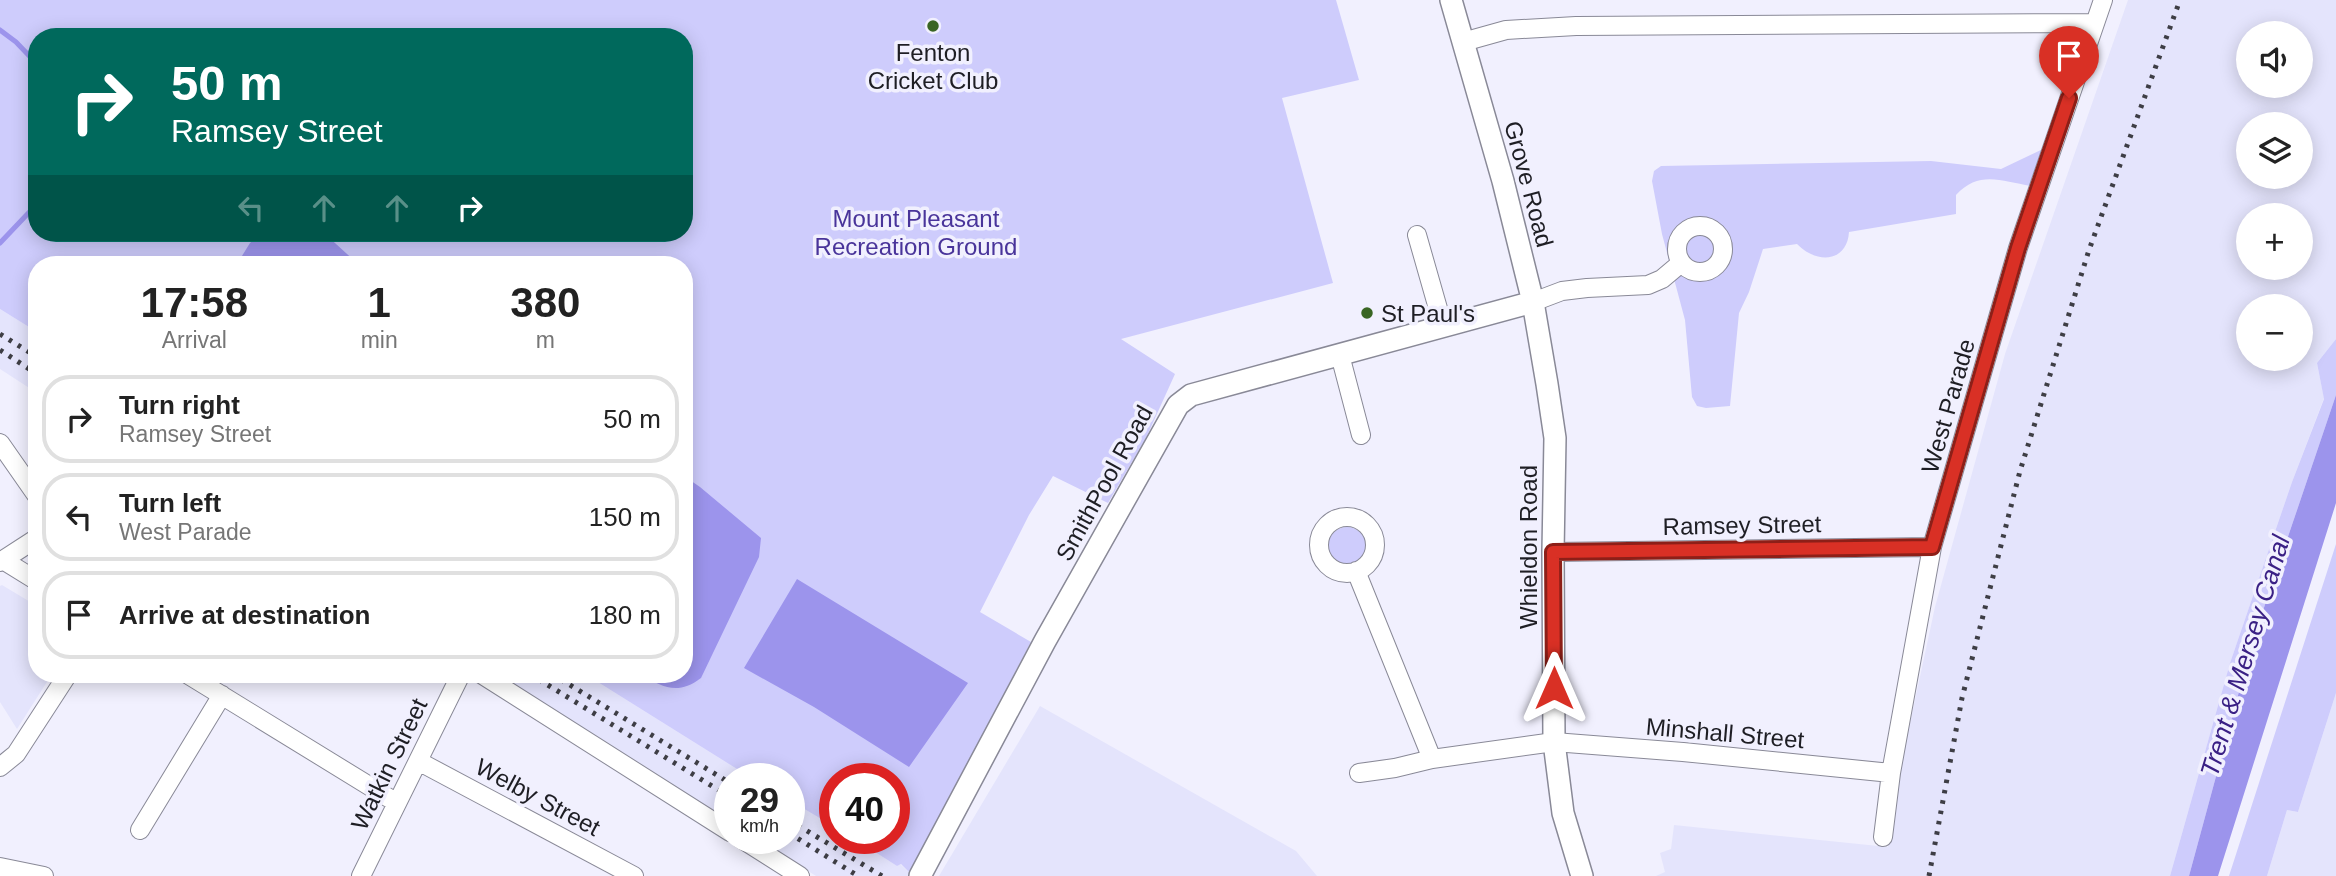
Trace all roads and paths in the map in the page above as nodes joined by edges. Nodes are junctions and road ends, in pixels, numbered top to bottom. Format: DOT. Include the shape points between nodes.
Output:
graph roads {
  1 [pos="1451,0"];
  2 [pos="2103,0"];
  3 [pos="2094,23"];
  4 [pos="1463,42"];
  5 [pos="1417,235"];
  6 [pos="1681,263"];
  7 [pos="1532,302"];
  8 [pos="1443,326"];
  9 [pos="1340,355"];
  10 [pos="1547,384"];
  11 [pos="1361,435"];
  12 [pos="0,443"];
  13 [pos="28,483"];
  14 [pos="28,544"];
  15 [pos="1932,547"];
  16 [pos="1553,552"];
  17 [pos="1,561"];
  18 [pos="1356,571"];
  19 [pos="28,576"];
  20 [pos="62,683"];
  21 [pos="202,683"];
  22 [pos="457,683"];
  23 [pos="495,683"];
  24 [pos="222,695"];
  25 [pos="1554,742"];
  26 [pos="1432,759"];
  27 [pos="418,761"];
  28 [pos="0,767"];
  29 [pos="1359,773"];
  30 [pos="1891,773"];
  31 [pos="397,803"];
  32 [pos="714,822"];
  33 [pos="140,830"];
  34 [pos="1883,837"];
  35 [pos="765,854"];
  36 [pos="0,867"];
  37 [pos="44,876"];
  38 [pos="361,876"];
  39 [pos="634,876"];
  40 [pos="800,876"];
  41 [pos="920,876"];
  42 [pos="1582,876"];
  1 -- 4 [label="street, Grove Road"];
  2 -- 3 [label="street, West Parade"];
  3 -- 4 [label="street" via="1576,26 1506,30"];
  3 -- 15 [label="street, West Parade" via="2018,248"];
  4 -- 7 [label="street, Grove Road"];
  5 -- 8 [label="street"];
  6 -- 7 [label="street" via="1648,285 1587,288"];
  7 -- 8 [label="street, SmithPool Road"];
  7 -- 10 [label="street, Grove Road"];
  8 -- 9 [label="street, SmithPool Road"];
  9 -- 11 [label="street"];
  9 -- 41 [label="street, SmithPool Road" via="1191,396 1178,405"];
  10 -- 16 [label="street, Whieldon Road" via="1555,438"];
  12 -- 13 [label="street"];
  14 -- 17 [label="street"];
  15 -- 16 [label="street, Ramsey Street"];
  15 -- 30 [label="street, West Parade"];
  16 -- 25 [label="street, Whieldon Road"];
  17 -- 19 [label="street"];
  18 -- 26 [label="street"];
  20 -- 28 [label="street" via="16,754"];
  21 -- 24 [label="street"];
  22 -- 27 [label="street, Watkin Street"];
  23 -- 32 [label="street"];
  24 -- 31 [label="street"];
  24 -- 33 [label="street"];
  25 -- 26 [label="street, Minshall Street"];
  25 -- 30 [label="street, Minshall Street"];
  25 -- 42 [label="street, Whieldon Road" via="1563,813"];
  26 -- 29 [label="street, Minshall Street"];
  27 -- 31 [label="street, Watkin Street"];
  27 -- 39 [label="street, Welby Street"];
  30 -- 34 [label="street, West Parade"];
  31 -- 38 [label="street, Watkin Street"];
  35 -- 40 [label="street"];
  36 -- 37 [label="street"];
}
